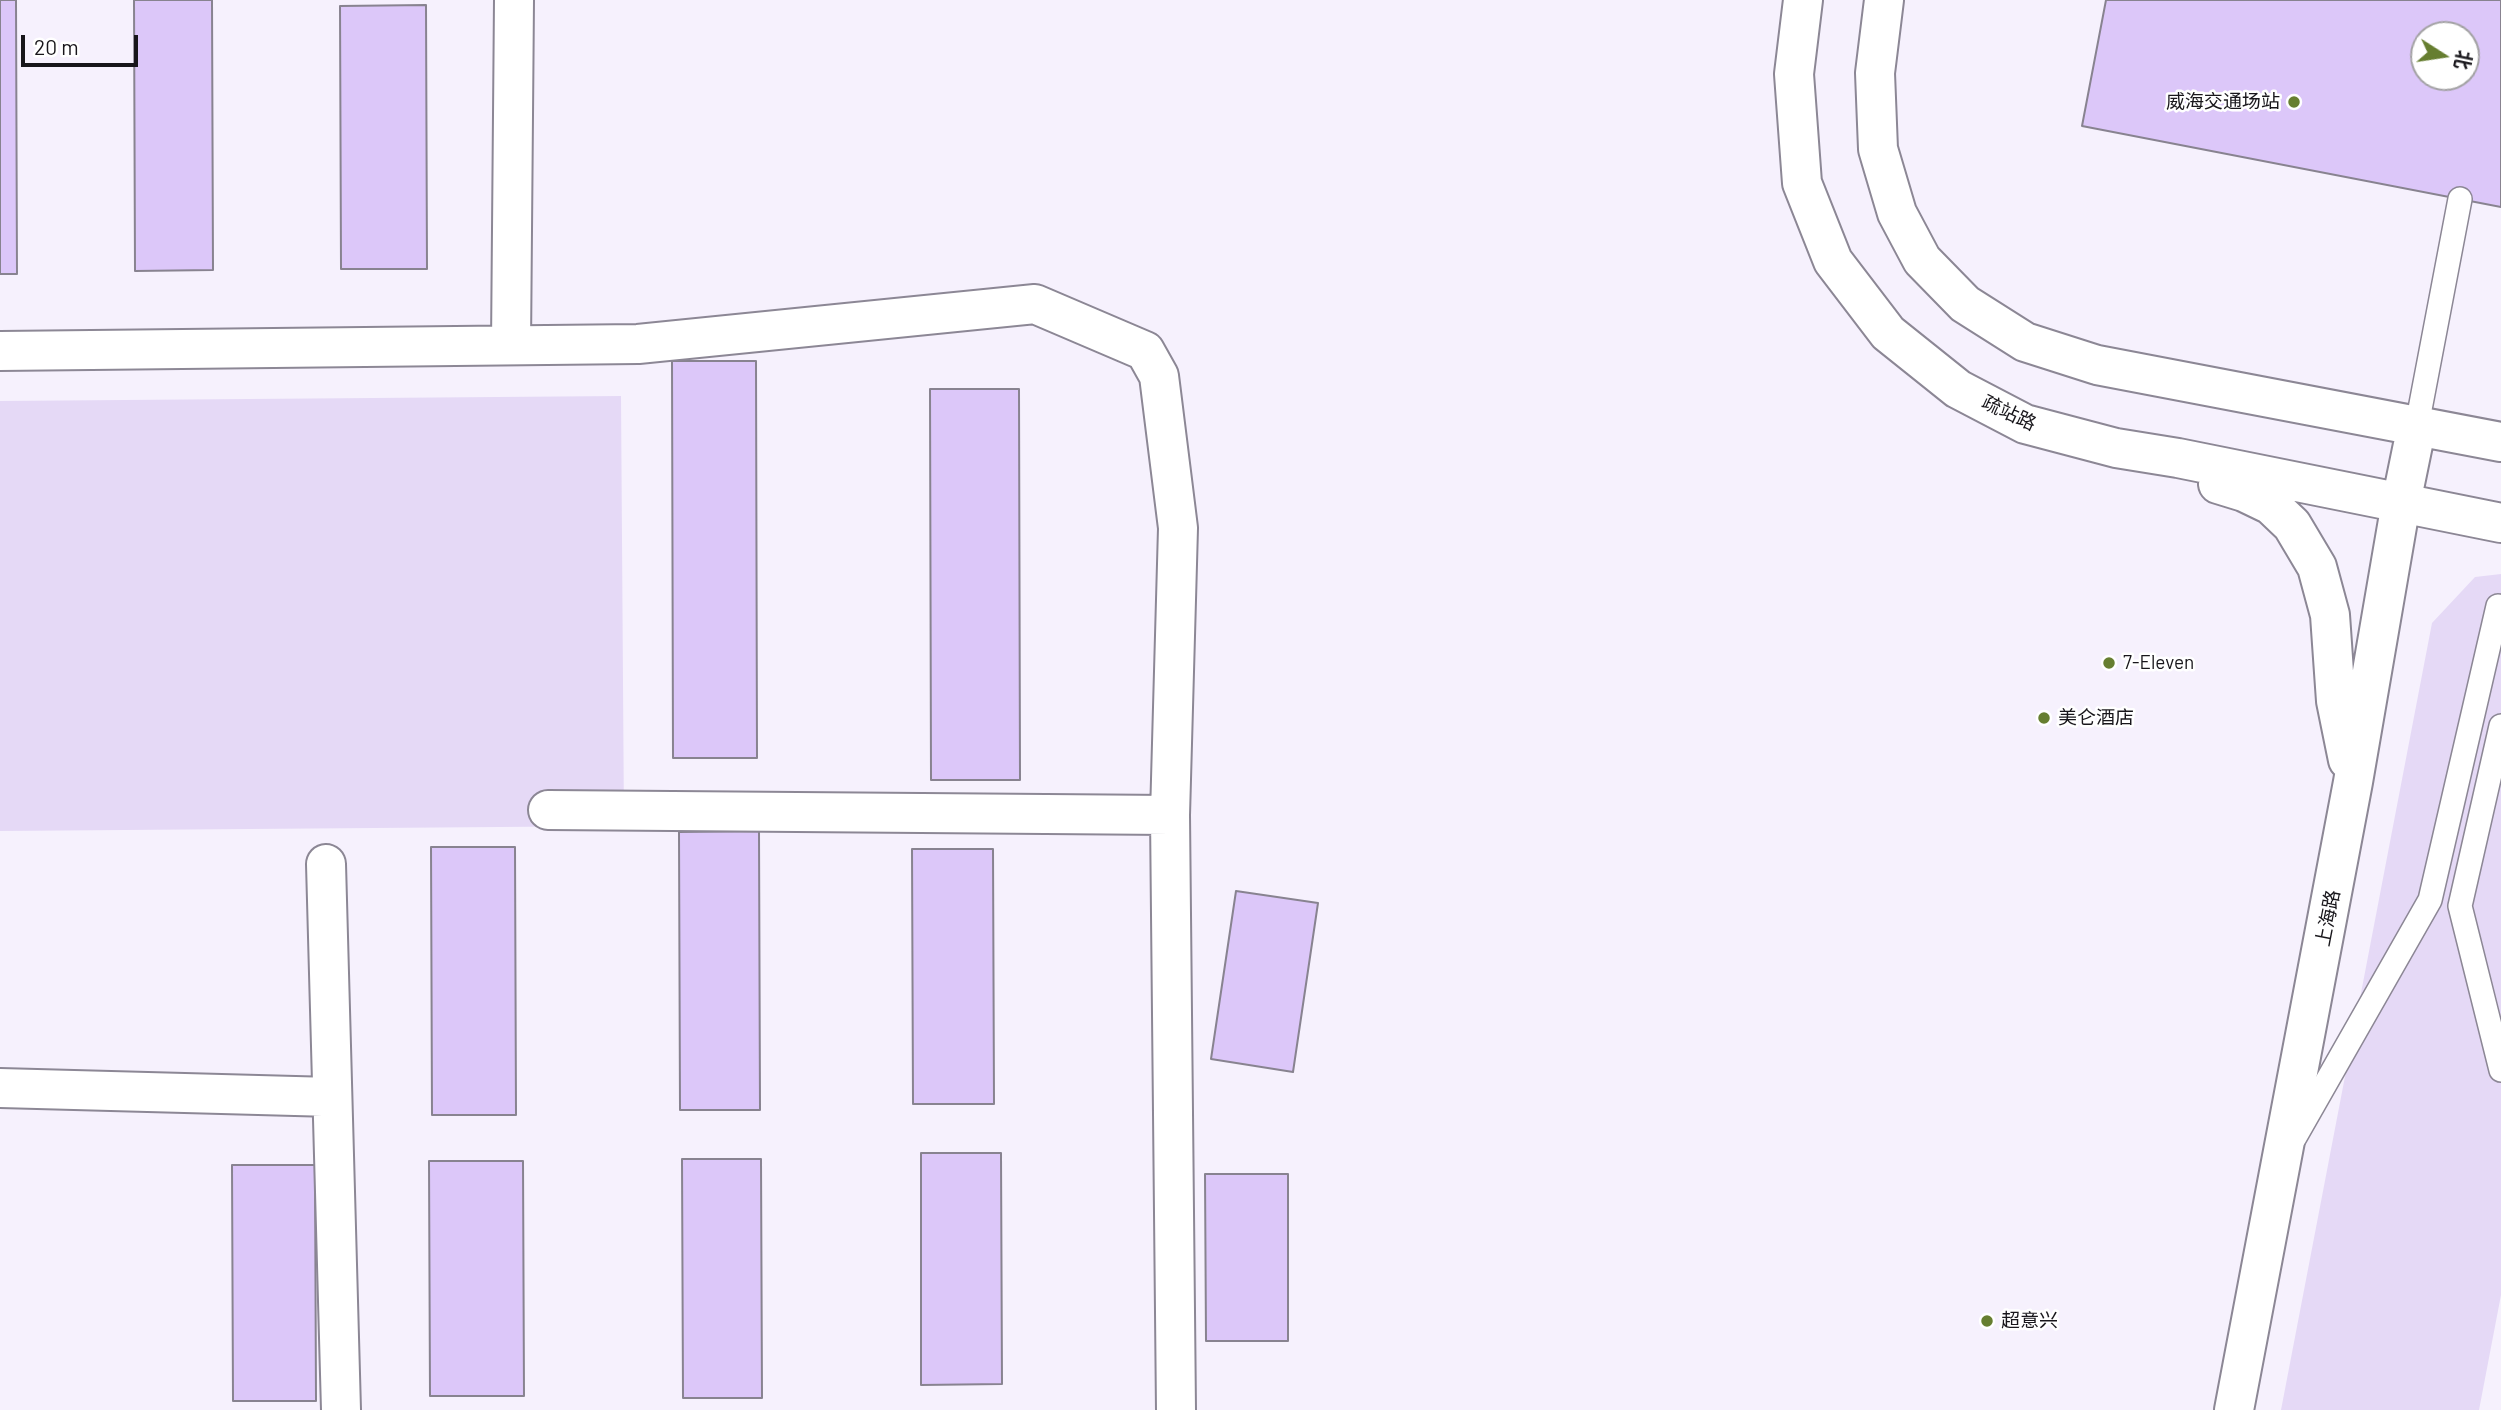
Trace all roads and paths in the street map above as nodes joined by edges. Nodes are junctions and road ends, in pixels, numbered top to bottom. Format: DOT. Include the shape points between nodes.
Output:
graph roads {
  1 [pos="514,0"];
  2 [pos="1803,0"];
  3 [pos="1884,0"];
  4 [pos="2460,199"];
  5 [pos="511,345"];
  6 [pos="0,351"];
  7 [pos="2417,425"];
  8 [pos="2501,442"];
  9 [pos="2178,458"];
  10 [pos="2400,503"];
  11 [pos="2501,523"];
  12 [pos="2498,606"];
  13 [pos="2501,726"];
  14 [pos="2353,782"];
  15 [pos="548,810"];
  16 [pos="1170,815"];
  17 [pos="326,864"];
  18 [pos="2501,1070"];
  19 [pos="0,1088"];
  20 [pos="332,1097"];
  21 [pos="2282,1159"];
  22 [pos="341,1410"];
  23 [pos="1176,1410"];
  24 [pos="2234,1410"];
  1 -- 5 [label="street"];
  2 -- 9 [label="street, 疏站路" via="1794,74 1802,183 1833,261 1888,333 1958,389 2025,424 2116,448"];
  3 -- 7 [label="street" via="1875,73 1878,149 1897,213 1922,260 1965,304 2025,342 2097,365"];
  4 -- 7 [label="lane"];
  5 -- 6 [label="street"];
  5 -- 16 [label="street" via="638,344 1035,304 1144,351 1159,376 1178,528"];
  7 -- 8 [label="street"];
  7 -- 10 [label="street, 上海路"];
  9 -- 10 [label="street, 疏站路"];
  9 -- 14 [label="street" via="2218,484 2271,505 2291,525 2317,567 2330,615 2336,701"];
  10 -- 11 [label="street, 疏站路"];
  10 -- 14 [label="street, 上海路"];
  12 -- 21 [label="lane" via="2430,900"];
  13 -- 18 [label="lane" via="2460,906"];
  14 -- 21 [label="street, 上海路"];
  15 -- 16 [label="street"];
  16 -- 23 [label="street"];
  17 -- 20 [label="street"];
  19 -- 20 [label="street"];
  20 -- 22 [label="street"];
  21 -- 24 [label="street, 上海路"];
}
